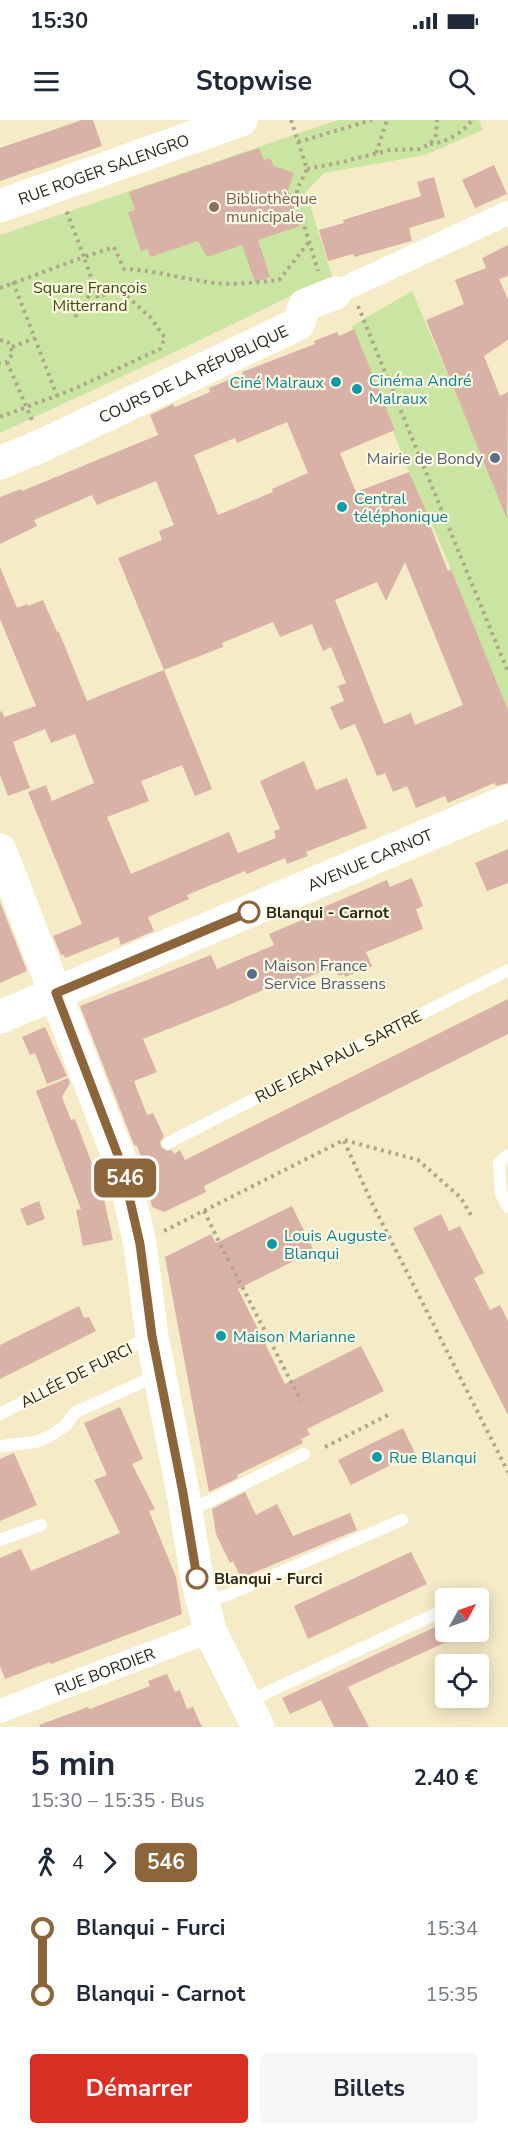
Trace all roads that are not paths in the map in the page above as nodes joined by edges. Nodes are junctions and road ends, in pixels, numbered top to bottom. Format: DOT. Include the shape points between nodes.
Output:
graph roads {
  1 [pos="241,120"];
  2 [pos="0,206"];
  3 [pos="508,213"];
  4 [pos="320,299"];
  5 [pos="0,464"];
  6 [pos="508,801"];
  7 [pos="0,850"];
  8 [pos="508,970"];
  9 [pos="56,993"];
  10 [pos="0,1017"];
  11 [pos="168,1143"];
  12 [pos="508,1155"];
  13 [pos="508,1207"];
  14 [pos="152,1336"];
  15 [pos="159,1375"];
  16 [pos="0,1414"];
  17 [pos="0,1446"];
  18 [pos="304,1454"];
  19 [pos="186,1512"];
  20 [pos="402,1520"];
  21 [pos="41,1525"];
  22 [pos="0,1540"];
  23 [pos="435,1615"];
  24 [pos="206,1616"];
  25 [pos="0,1711"];
  26 [pos="252,1715"];
  1 -- 2 [label="street, RUE ROGER SALENGRO"];
  3 -- 4 [label="street"];
  4 -- 5 [label="street, COURS DE LA RÉPUBLIQUE" via="298,324"];
  6 -- 9 [label="street, AVENUE CARNOT"];
  7 -- 9 [label="street"];
  8 -- 11 [label="lane, RUE JEAN PAUL SARTRE"];
  9 -- 10 [label="street, AVENUE CARNOT"];
  9 -- 14 [label="street" via="127,1164"];
  12 -- 13 [label="lane" via="499,1163 501,1194"];
  14 -- 15 [label="street"];
  14 -- 16 [label="lane, ALLÉE DE FURCI"];
  15 -- 17 [label="lane" via="76,1412 50,1436 36,1442"];
  15 -- 19 [label="street"];
  18 -- 19 [label="lane"];
  19 -- 24 [label="street"];
  20 -- 24 [label="lane" via="225,1596"];
  21 -- 22 [label="lane"];
  23 -- 26 [label="lane"];
  24 -- 25 [label="street, RUE BORDIER"];
  24 -- 26 [label="street"];
}
